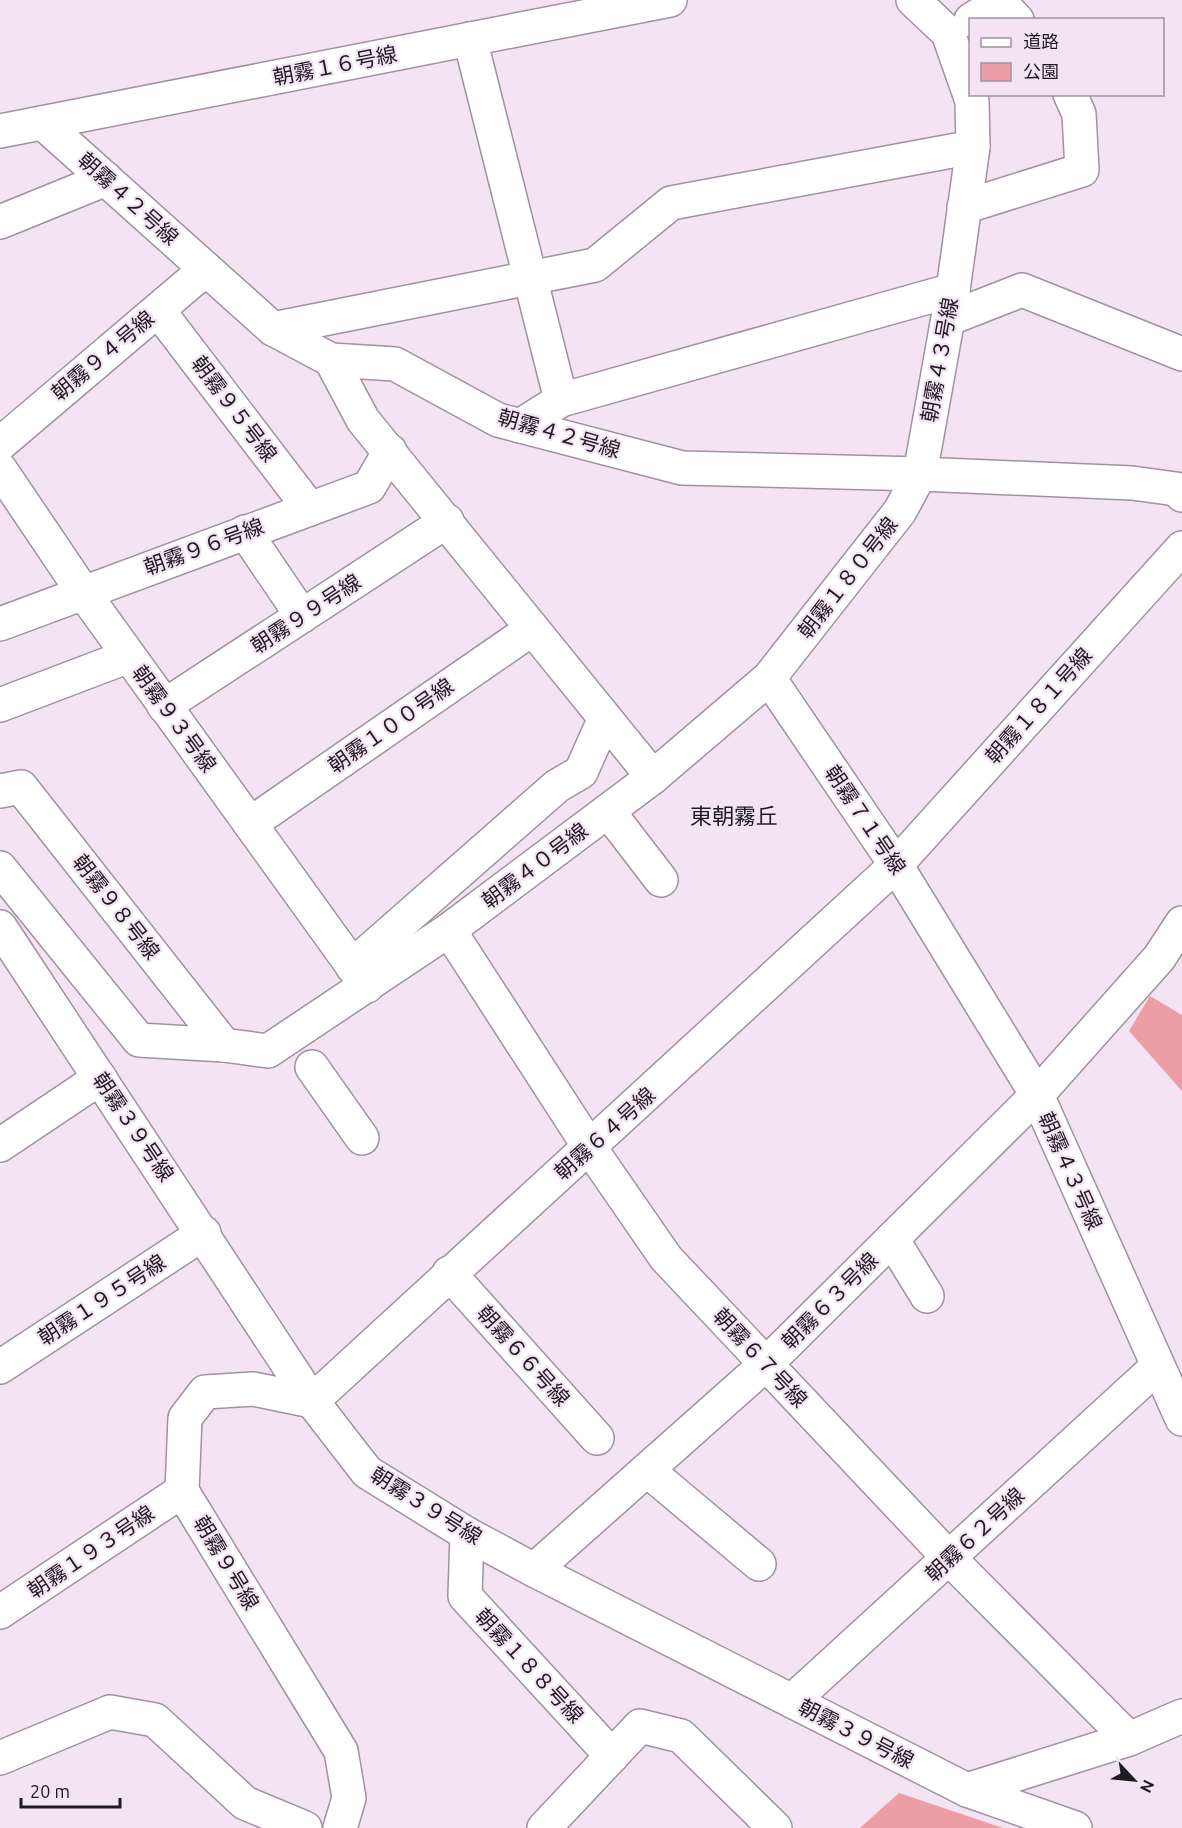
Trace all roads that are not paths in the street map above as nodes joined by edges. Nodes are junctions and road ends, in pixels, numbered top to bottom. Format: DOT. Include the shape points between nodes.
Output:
graph roads {
  1 [pos="670,0"];
  2 [pos="914,0"];
  3 [pos="973,18"];
  4 [pos="1015,18"];
  5 [pos="963,24"];
  6 [pos="470,39"];
  7 [pos="969,75"];
  8 [pos="971,96"];
  9 [pos="1071,96"];
  10 [pos="43,123"];
  11 [pos="0,131"];
  12 [pos="973,147"];
  13 [pos="106,179"];
  14 [pos="964,207"];
  15 [pos="0,222"];
  16 [pos="206,269"];
  17 [pos="529,278"];
  18 [pos="950,304"];
  19 [pos="158,310"];
  20 [pos="273,329"];
  21 [pos="1182,354"];
  22 [pos="331,360"];
  23 [pos="561,400"];
  24 [pos="520,426"];
  25 [pos="390,451"];
  26 [pos="0,464"];
  27 [pos="920,474"];
  28 [pos="1182,495"];
  29 [pos="310,509"];
  30 [pos="447,521"];
  31 [pos="245,532"];
  32 [pos="1182,548"];
  33 [pos="83,592"];
  34 [pos="302,616"];
  35 [pos="0,624"];
  36 [pos="532,629"];
  37 [pos="129,656"];
  38 [pos="769,678"];
  39 [pos="0,705"];
  40 [pos="164,706"];
  41 [pos="604,718"];
  42 [pos="653,777"];
  43 [pos="0,791"];
  44 [pos="608,811"];
  45 [pos="250,824"];
  46 [pos="896,865"];
  47 [pos="0,868"];
  48 [pos="661,880"];
  49 [pos="1182,923"];
  50 [pos="0,927"];
  51 [pos="449,930"];
  52 [pos="359,976"];
  53 [pos="224,1045"];
  54 [pos="312,1067"];
  55 [pos="100,1078"];
  56 [pos="1037,1095"];
  57 [pos="362,1138"];
  58 [pos="0,1145"];
  59 [pos="590,1148"];
  60 [pos="204,1233"];
  61 [pos="892,1239"];
  62 [pos="449,1273"];
  63 [pos="927,1296"];
  64 [pos="766,1364"];
  65 [pos="0,1367"];
  66 [pos="1157,1367"];
  67 [pos="312,1401"];
  68 [pos="1182,1419"];
  69 [pos="597,1438"];
  70 [pos="647,1470"];
  71 [pos="182,1491"];
  72 [pos="466,1534"];
  73 [pos="950,1559"];
  74 [pos="759,1564"];
  75 [pos="534,1570"];
  76 [pos="0,1612"];
  77 [pos="792,1701"];
  78 [pos="1182,1716"];
  79 [pos="1129,1739"];
  80 [pos="612,1756"];
  81 [pos="0,1758"];
  82 [pos="967,1790"];
  83 [pos="249,1815"];
  84 [pos="305,1828"];
  85 [pos="340,1828"];
  86 [pos="544,1828"];
  87 [pos="775,1828"];
  88 [pos="1075,1828"];
  1 -- 6 [label="street, 朝霧１６号線"];
  2 -- 5 [label="street, 朝霧４３号線"];
  3 -- 4 [label="street" via="1000,2"];
  5 -- 7 [label="street, 朝霧４３号線"];
  6 -- 10 [label="street, 朝霧１６号線"];
  6 -- 17 [label="street"];
  8 -- 12 [label="street, 朝霧４３号線"];
  9 -- 14 [label="street" via="1079,114 1082,170"];
  10 -- 11 [label="street, 朝霧１６号線"];
  10 -- 13 [label="street, 朝霧４２号線"];
  12 -- 14 [label="street, 朝霧４３号線"];
  12 -- 17 [label="street" via="671,203 595,265"];
  13 -- 15 [label="street"];
  13 -- 16 [label="street, 朝霧４２号線"];
  14 -- 18 [label="street, 朝霧４３号線"];
  16 -- 19 [label="street, 朝霧９４号線"];
  16 -- 20 [label="street, 朝霧４２号線"];
  17 -- 20 [label="street"];
  17 -- 23 [label="street"];
  18 -- 21 [label="street" via="1022,290"];
  18 -- 23 [label="street"];
  18 -- 27 [label="street, 朝霧４３号線"];
  19 -- 26 [label="street, 朝霧９４号線"];
  19 -- 29 [label="street, 朝霧９５号線"];
  20 -- 22 [label="street, 朝霧４２号線"];
  22 -- 24 [label="street, 朝霧４２号線" via="395,364 498,420"];
  22 -- 25 [label="street" via="363,420"];
  23 -- 24 [label="street"];
  24 -- 27 [label="street, 朝霧４２号線" via="682,468"];
  25 -- 29 [label="street, 朝霧９６号線" via="369,487"];
  25 -- 30 [label="street"];
  26 -- 33 [label="street, 朝霧９３号線"];
  27 -- 28 [label="street" via="1132,483 1176,489"];
  27 -- 38 [label="street, 朝霧１８０号線" via="900,511"];
  29 -- 31 [label="street, 朝霧９６号線"];
  30 -- 34 [label="street, 朝霧９９号線"];
  30 -- 36 [label="street"];
  31 -- 33 [label="street, 朝霧９６号線"];
  31 -- 34 [label="street"];
  32 -- 46 [label="street, 朝霧１８１号線"];
  33 -- 35 [label="street, 朝霧９６号線"];
  33 -- 37 [label="street, 朝霧９３号線"];
  34 -- 40 [label="street, 朝霧９９号線"];
  36 -- 41 [label="street"];
  36 -- 45 [label="street, 朝霧１００号線"];
  37 -- 39 [label="street"];
  37 -- 40 [label="street, 朝霧９３号線"];
  38 -- 42 [label="street"];
  38 -- 46 [label="street, 朝霧７１号線"];
  40 -- 45 [label="street, 朝霧９３号線"];
  41 -- 42 [label="street"];
  41 -- 52 [label="street" via="581,772 557,786"];
  42 -- 44 [label="street, 朝霧４０号線"];
  43 -- 53 [label="street, 朝霧９８号線" via="21,787"];
  44 -- 48 [label="street"];
  44 -- 51 [label="street, 朝霧４０号線"];
  45 -- 52 [label="street, 朝霧９３号線"];
  46 -- 56 [label="street, 朝霧７１号線"];
  46 -- 59 [label="street, 朝霧６４号線"];
  47 -- 53 [label="street, 朝霧４０号線" via="139,1040"];
  49 -- 56 [label="street, 朝霧４３号線" via="1159,958"];
  50 -- 55 [label="street, 朝霧３９号線"];
  51 -- 52 [label="street, 朝霧４０号線"];
  51 -- 59 [label="street, 朝霧６７号線"];
  52 -- 53 [label="street, 朝霧４０号線" via="268,1051"];
  54 -- 57 [label="street"];
  55 -- 58 [label="street"];
  55 -- 60 [label="street, 朝霧３９号線"];
  56 -- 61 [label="street, 朝霧６３号線"];
  56 -- 66 [label="street, 朝霧４３号線"];
  59 -- 62 [label="street, 朝霧６４号線"];
  59 -- 64 [label="street, 朝霧６７号線" via="666,1258"];
  60 -- 65 [label="street, 朝霧１９５号線"];
  60 -- 67 [label="street, 朝霧３９号線"];
  61 -- 63 [label="street"];
  61 -- 64 [label="street, 朝霧６３号線"];
  62 -- 67 [label="street, 朝霧６４号線"];
  62 -- 69 [label="street, 朝霧６６号線"];
  64 -- 70 [label="street, 朝霧６３号線"];
  64 -- 73 [label="street, 朝霧６７号線"];
  66 -- 68 [label="street, 朝霧４３号線"];
  66 -- 73 [label="street, 朝霧６２号線"];
  67 -- 71 [label="street" via="253,1389 205,1392 185,1418"];
  67 -- 72 [label="street, 朝霧３９号線" via="368,1472"];
  70 -- 74 [label="street"];
  70 -- 75 [label="street, 朝霧６３号線"];
  71 -- 76 [label="street, 朝霧１９３号線"];
  71 -- 85 [label="street, 朝霧９号線" via="341,1751 349,1798"];
  72 -- 75 [label="street, 朝霧３９号線"];
  72 -- 80 [label="street, 朝霧１８８号線" via="465,1596"];
  73 -- 77 [label="street, 朝霧６２号線"];
  73 -- 79 [label="street, 朝霧６７号線"];
  75 -- 77 [label="street, 朝霧３９号線"];
  77 -- 82 [label="street, 朝霧３９号線"];
  78 -- 79 [label="street"];
  79 -- 82 [label="street"];
  80 -- 86 [label="street"];
  80 -- 87 [label="street" via="640,1726 681,1736"];
  81 -- 83 [label="street" via="110,1712 155,1720"];
  82 -- 88 [label="street, 朝霧３９号線"];
  83 -- 84 [label="street"];
}
